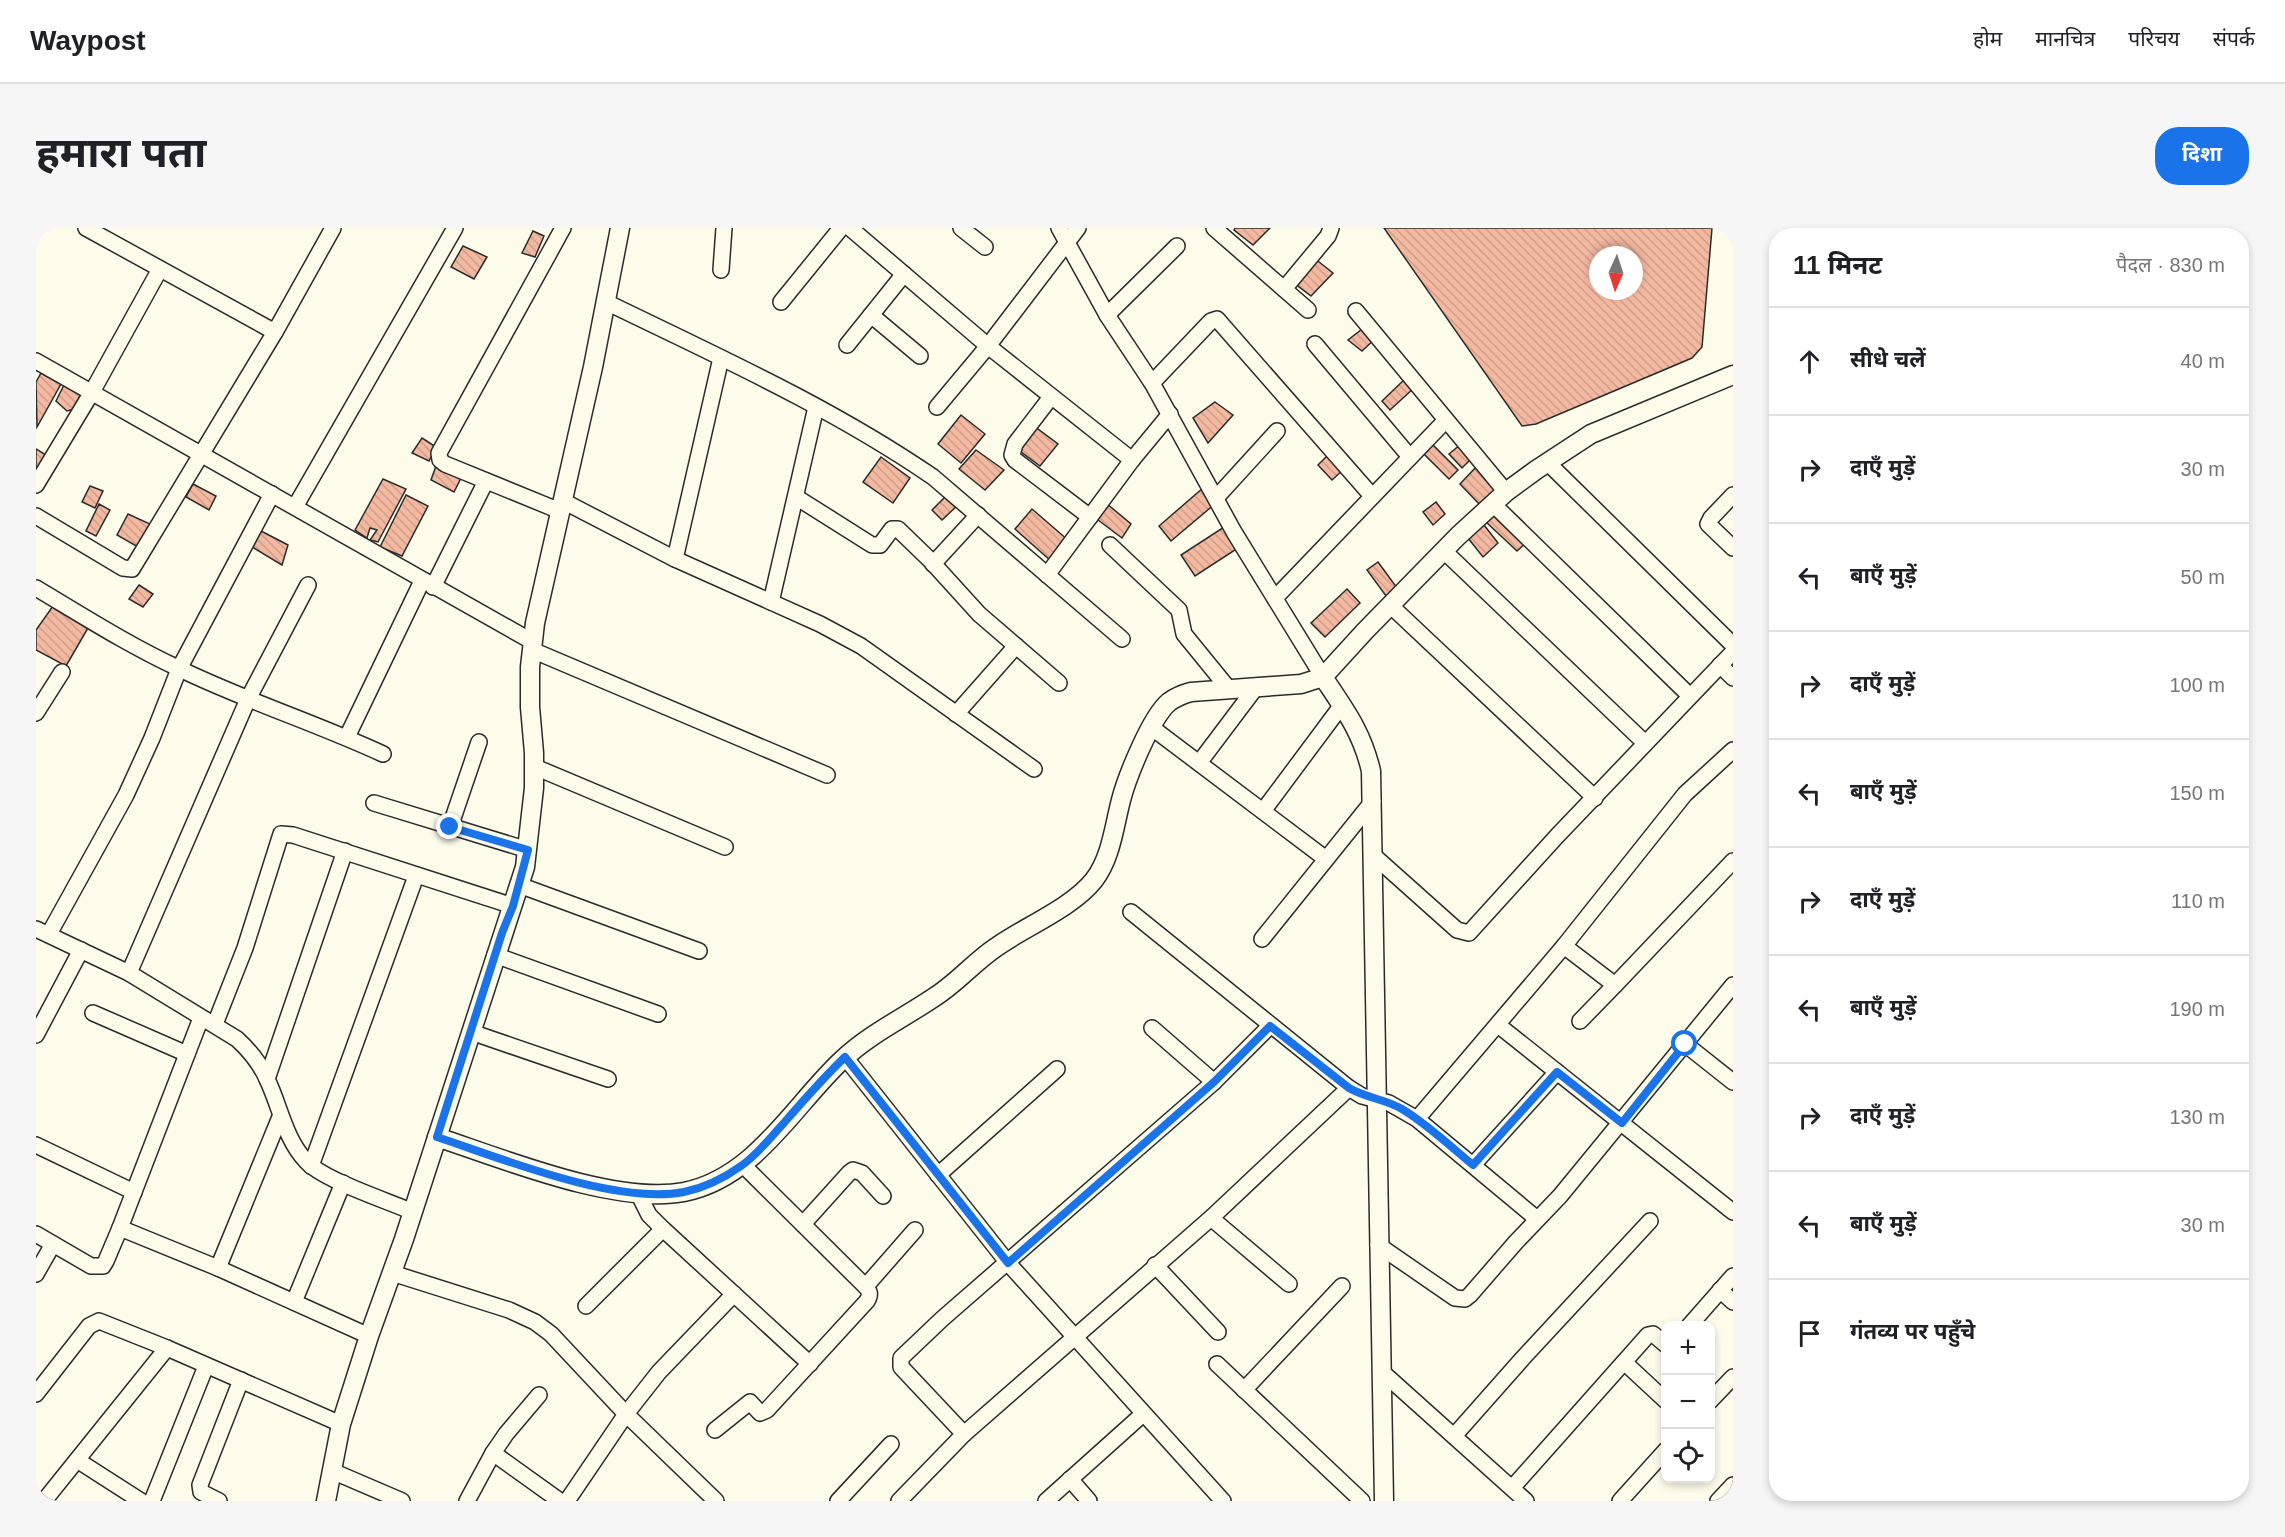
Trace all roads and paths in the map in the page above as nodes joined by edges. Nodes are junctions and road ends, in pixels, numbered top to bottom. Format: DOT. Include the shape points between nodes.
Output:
graph roads {
  1 [pos="86,228"];
  2 [pos="333,228"];
  3 [pos="455,228"];
  4 [pos="563,228"];
  5 [pos="620,228"];
  6 [pos="724,228"];
  7 [pos="841,228"];
  8 [pos="850,228"];
  9 [pos="961,228"];
  10 [pos="1078,228"];
  11 [pos="1214,228"];
  12 [pos="1331,228"];
  13 [pos="1063,235"];
  14 [pos="1177,246"];
  15 [pos="986,247"];
  16 [pos="160,269"];
  17 [pos="721,270"];
  18 [pos="904,274"];
  19 [pos="1284,289"];
  20 [pos="606,302"];
  21 [pos="781,302"];
  22 [pos="1308,310"];
  23 [pos="1356,311"];
  24 [pos="871,315"];
  25 [pos="1107,315"];
  26 [pos="274,333"];
  27 [pos="1315,344"];
  28 [pos="847,345"];
  29 [pos="988,346"];
  30 [pos="920,356"];
  31 [pos="721,358"];
  32 [pos="36,361"];
  33 [pos="1733,375"];
  34 [pos="1152,383"];
  35 [pos="92,392"];
  36 [pos="1051,397"];
  37 [pos="816,406"];
  38 [pos="937,407"];
  39 [pos="1170,414"];
  40 [pos="1446,420"];
  41 [pos="1277,431"];
  42 [pos="200,454"];
  43 [pos="1410,457"];
  44 [pos="1132,460"];
  45 [pos="1547,462"];
  46 [pos="486,481"];
  47 [pos="36,485"];
  48 [pos="272,495"];
  49 [pos="1733,495"];
  50 [pos="1372,496"];
  51 [pos="796,497"];
  52 [pos="1216,498"];
  53 [pos="1500,498"];
  54 [pos="561,506"];
  55 [pos="295,507"];
  56 [pos="978,515"];
  57 [pos="36,516"];
  58 [pos="1090,517"];
  59 [pos="1110,545"];
  60 [pos="1733,548"];
  61 [pos="1444,551"];
  62 [pos="675,559"];
  63 [pos="933,564"];
  64 [pos="1047,575"];
  65 [pos="428,584"];
  66 [pos="308,585"];
  67 [pos="36,588"];
  68 [pos="1275,598"];
  69 [pos="771,602"];
  70 [pos="1390,605"];
  71 [pos="1122,639"];
  72 [pos="1733,645"];
  73 [pos="532,646"];
  74 [pos="1016,646"];
  75 [pos="1733,652"];
  76 [pos="1720,665"];
  77 [pos="179,669"];
  78 [pos="62,672"];
  79 [pos="1323,677"];
  80 [pos="1733,678"];
  81 [pos="1059,683"];
  82 [pos="1257,686"];
  83 [pos="1228,688"];
  84 [pos="1690,696"];
  85 [pos="248,699"];
  86 [pos="1342,705"];
  87 [pos="36,713"];
  88 [pos="956,714"];
  89 [pos="1151,727"];
  90 [pos="347,737"];
  91 [pos="479,742"];
  92 [pos="1645,743"];
  93 [pos="1733,750"];
  94 [pos="383,754"];
  95 [pos="1199,763"];
  96 [pos="535,766"];
  97 [pos="1034,769"];
  98 [pos="827,775"];
  99 [pos="1595,798"];
  100 [pos="1372,801"];
  101 [pos="375,803"];
  102 [pos="1263,811"];
  103 [pos="450,827"];
  104 [pos="725,847"];
  105 [pos="528,850"];
  106 [pos="345,851"];
  107 [pos="1373,855"];
  108 [pos="1326,859"];
  109 [pos="1733,861"];
  110 [pos="416,876"];
  111 [pos="519,885"];
  112 [pos="513,906"];
  113 [pos="1131,912"];
  114 [pos="43,932"];
  115 [pos="1262,939"];
  116 [pos="1564,945"];
  117 [pos="81,950"];
  118 [pos="699,951"];
  119 [pos="495,955"];
  120 [pos="129,973"];
  121 [pos="1615,985"];
  122 [pos="1733,985"];
  123 [pos="93,1013"];
  124 [pos="658,1014"];
  125 [pos="201,1017"];
  126 [pos="1580,1021"];
  127 [pos="215,1024"];
  128 [pos="1498,1025"];
  129 [pos="1270,1026"];
  130 [pos="1152,1028"];
  131 [pos="471,1032"];
  132 [pos="36,1035"];
  133 [pos="1685,1044"];
  134 [pos="187,1054"];
  135 [pos="845,1057"];
  136 [pos="1057,1069"];
  137 [pos="1557,1072"];
  138 [pos="267,1079"];
  139 [pos="608,1079"];
  140 [pos="1214,1082"];
  141 [pos="1733,1082"];
  142 [pos="1349,1088"];
  143 [pos="1376,1099"];
  144 [pos="280,1116"];
  145 [pos="1417,1119"];
  146 [pos="1622,1123"];
  147 [pos="437,1137"];
  148 [pos="36,1145"];
  149 [pos="743,1165"];
  150 [pos="1473,1165"];
  151 [pos="312,1167"];
  152 [pos="938,1175"];
  153 [pos="343,1183"];
  154 [pos="134,1192"];
  155 [pos="638,1193"];
  156 [pos="883,1196"];
  157 [pos="413,1212"];
  158 [pos="1733,1212"];
  159 [pos="1211,1218"];
  160 [pos="1537,1219"];
  161 [pos="1650,1221"];
  162 [pos="803,1224"];
  163 [pos="120,1227"];
  164 [pos="663,1229"];
  165 [pos="915,1230"];
  166 [pos="36,1234"];
  167 [pos="53,1244"];
  168 [pos="1378,1245"];
  169 [pos="1008,1263"];
  170 [pos="1155,1265"];
  171 [pos="218,1268"];
  172 [pos="392,1273"];
  173 [pos="36,1274"];
  174 [pos="1733,1276"];
  175 [pos="1289,1284"];
  176 [pos="866,1286"];
  177 [pos="1342,1286"];
  178 [pos="1720,1290"];
  179 [pos="734,1294"];
  180 [pos="294,1302"];
  181 [pos="1733,1302"];
  182 [pos="586,1306"];
  183 [pos="1693,1321"];
  184 [pos="1218,1332"];
  185 [pos="369,1336"];
  186 [pos="1075,1336"];
  187 [pos="1661,1342"];
  188 [pos="167,1348"];
  189 [pos="1624,1362"];
  190 [pos="810,1364"];
  191 [pos="1216,1364"];
  192 [pos="206,1366"];
  193 [pos="36,1369"];
  194 [pos="1381,1371"];
  195 [pos="1733,1377"];
  196 [pos="49,1379"];
  197 [pos="241,1380"];
  198 [pos="1244,1389"];
  199 [pos="36,1394"];
  200 [pos="539,1395"];
  201 [pos="1715,1396"];
  202 [pos="1661,1397"];
  203 [pos="626,1414"];
  204 [pos="1143,1414"];
  205 [pos="340,1424"];
  206 [pos="715,1430"];
  207 [pos="964,1434"];
  208 [pos="1454,1436"];
  209 [pos="891,1444"];
  210 [pos="493,1453"];
  211 [pos="1661,1455"];
  212 [pos="77,1460"];
  213 [pos="332,1471"];
  214 [pos="1070,1479"];
  215 [pos="1733,1485"];
  216 [pos="1512,1488"];
  217 [pos="1388,1498"];
  218 [pos="900,1500"];
  219 [pos="44,1501"];
  220 [pos="141,1501"];
  221 [pos="152,1501"];
  222 [pos="219,1501"];
  223 [pos="326,1501"];
  224 [pos="402,1501"];
  225 [pos="467,1501"];
  226 [pos="560,1501"];
  227 [pos="567,1501"];
  228 [pos="716,1501"];
  229 [pos="838,1501"];
  230 [pos="1046,1501"];
  231 [pos="1089,1501"];
  232 [pos="1223,1501"];
  233 [pos="1362,1501"];
  234 [pos="1526,1501"];
  235 [pos="1620,1501"];
  236 [pos="1718,1501"];
  1 -- 16 [label="street"];
  2 -- 26 [label="street"];
  3 -- 55 [label="street"];
  4 -- 46 [label="street" via="439,453 445,464"];
  5 -- 20 [label="street"];
  6 -- 17 [label="street"];
  7 -- 21 [label="street"];
  8 -- 18 [label="street"];
  9 -- 15 [label="street"];
  10 -- 13 [label="street"];
  11 -- 19 [label="street"];
  12 -- 19 [label="street"];
  13 -- 25 [label="street"];
  13 -- 29 [label="street"];
  14 -- 25 [label="street"];
  16 -- 26 [label="street"];
  16 -- 35 [label="street"];
  18 -- 24 [label="street"];
  18 -- 29 [label="street"];
  19 -- 22 [label="street"];
  20 -- 31 [label="street"];
  20 -- 54 [label="street"];
  23 -- 40 [label="street"];
  24 -- 28 [label="street"];
  24 -- 30 [label="street"];
  25 -- 34 [label="street"];
  26 -- 42 [label="street"];
  27 -- 43 [label="street"];
  29 -- 36 [label="street"];
  29 -- 38 [label="street"];
  31 -- 37 [label="street"];
  31 -- 62 [label="street"];
  32 -- 35 [label="street"];
  33 -- 45 [label="street" via="1591,434"];
  34 -- 39 [label="street"];
  34 -- 50 [label="street" via="1217,319"];
  35 -- 42 [label="street"];
  35 -- 47 [label="street"];
  36 -- 44 [label="street"];
  36 -- 58 [label="street" via="1015,444 1012,455"];
  37 -- 51 [label="street"];
  37 -- 56 [label="street" via="900,454"];
  39 -- 44 [label="street"];
  39 -- 52 [label="street"];
  40 -- 43 [label="street"];
  40 -- 53 [label="street"];
  41 -- 52 [label="street"];
  42 -- 48 [label="street"];
  42 -- 57 [label="street" via="132,569 123,568"];
  43 -- 50 [label="street"];
  44 -- 58 [label="street"];
  45 -- 53 [label="street"];
  45 -- 72 [label="street"];
  46 -- 54 [label="street"];
  46 -- 65 [label="street"];
  48 -- 55 [label="street"];
  48 -- 77 [label="street"];
  49 -- 60 [label="street" via="1708,524"];
  50 -- 68 [label="street"];
  51 -- 63 [label="street" via="872,545 880,545 892,529 898,530"];
  51 -- 69 [label="street"];
  52 -- 68 [label="street"];
  53 -- 61 [label="street"];
  53 -- 84 [label="street"];
  54 -- 62 [label="street"];
  54 -- 73 [label="street"];
  55 -- 65 [label="street"];
  56 -- 63 [label="street"];
  56 -- 64 [label="street"];
  58 -- 64 [label="street"];
  59 -- 83 [label="street" via="1179,610 1184,634"];
  61 -- 70 [label="street"];
  61 -- 92 [label="street"];
  62 -- 69 [label="street"];
  63 -- 74 [label="street" via="979,614"];
  64 -- 71 [label="street"];
  65 -- 73 [label="street"];
  65 -- 90 [label="street"];
  66 -- 85 [label="street"];
  67 -- 77 [label="street"];
  68 -- 79 [label="street"];
  69 -- 88 [label="street" via="861,646"];
  70 -- 79 [label="street"];
  70 -- 99 [label="street"];
  73 -- 96 [label="street" via="530,707"];
  73 -- 98 [label="street"];
  74 -- 81 [label="street"];
  74 -- 88 [label="street"];
  75 -- 76 [label="street"];
  76 -- 80 [label="street"];
  76 -- 84 [label="street"];
  77 -- 85 [label="street"];
  77 -- 114 [label="street" via="140,767"];
  78 -- 87 [label="street"];
  79 -- 82 [label="street" via="1301,684"];
  79 -- 86 [label="street"];
  82 -- 83 [label="street"];
  82 -- 95 [label="street"];
  83 -- 89 [label="street" via="1180,695 1168,703"];
  84 -- 92 [label="street"];
  85 -- 90 [label="street"];
  85 -- 120 [label="street"];
  86 -- 100 [label="street" via="1366,748"];
  86 -- 102 [label="street"];
  88 -- 97 [label="street"];
  89 -- 95 [label="street"];
  89 -- 135 [label="street" via="1122,796 1103,865 1094,880 1080,894 994,948 950,987 877,1031"];
  90 -- 94 [label="street"];
  91 -- 103 [label="street"];
  92 -- 99 [label="street"];
  93 -- 116 [label="street" via="1685,794"];
  95 -- 102 [label="street"];
  96 -- 104 [label="street"];
  96 -- 105 [label="street"];
  99 -- 107 [label="street" via="1469,933 1457,930"];
  100 -- 107 [label="street"];
  100 -- 108 [label="street"];
  101 -- 103 [label="street"];
  102 -- 108 [label="street"];
  103 -- 105 [label="street"];
  105 -- 111 [label="street"];
  106 -- 110 [label="street"];
  106 -- 127 [label="street" via="281,834 238,967"];
  106 -- 138 [label="street"];
  107 -- 143 [label="street"];
  108 -- 115 [label="street"];
  109 -- 121 [label="street"];
  110 -- 112 [label="street"];
  110 -- 151 [label="street"];
  111 -- 112 [label="street"];
  111 -- 118 [label="street"];
  112 -- 119 [label="street"];
  113 -- 129 [label="street"];
  114 -- 117 [label="street"];
  116 -- 121 [label="street"];
  116 -- 128 [label="street"];
  117 -- 120 [label="street"];
  117 -- 132 [label="street"];
  119 -- 124 [label="street"];
  119 -- 131 [label="street"];
  120 -- 125 [label="street"];
  121 -- 126 [label="street"];
  122 -- 133 [label="street"];
  123 -- 134 [label="street"];
  125 -- 127 [label="street"];
  125 -- 134 [label="street"];
  127 -- 138 [label="street" via="248,1049"];
  128 -- 137 [label="street"];
  128 -- 145 [label="street"];
  129 -- 140 [label="street"];
  129 -- 142 [label="street"];
  130 -- 140 [label="street"];
  131 -- 139 [label="street"];
  131 -- 147 [label="street"];
  133 -- 141 [label="street"];
  133 -- 146 [label="street"];
  134 -- 154 [label="street"];
  135 -- 149 [label="street"];
  135 -- 152 [label="street"];
  136 -- 152 [label="street"];
  137 -- 146 [label="street"];
  137 -- 150 [label="street"];
  138 -- 144 [label="street"];
  140 -- 169 [label="street"];
  142 -- 143 [label="street"];
  142 -- 159 [label="street"];
  143 -- 145 [label="street"];
  143 -- 168 [label="street"];
  144 -- 151 [label="street" via="298,1151"];
  144 -- 171 [label="street"];
  145 -- 150 [label="street"];
  146 -- 158 [label="street"];
  146 -- 160 [label="street"];
  147 -- 155 [label="street" via="560,1177"];
  147 -- 157 [label="street"];
  148 -- 154 [label="street"];
  149 -- 155 [label="street" via="698,1189"];
  149 -- 162 [label="street"];
  150 -- 160 [label="street"];
  151 -- 153 [label="street"];
  152 -- 169 [label="street"];
  153 -- 157 [label="street"];
  153 -- 180 [label="street"];
  154 -- 163 [label="street"];
  155 -- 164 [label="street" via="649,1215"];
  156 -- 162 [label="street" via="862,1173 853,1170"];
  157 -- 172 [label="street"];
  159 -- 170 [label="street"];
  159 -- 175 [label="street"];
  160 -- 168 [label="street" via="1465,1299 1455,1298"];
  161 -- 208 [label="street"];
  162 -- 176 [label="street"];
  163 -- 167 [label="street" via="103,1266 91,1266"];
  163 -- 171 [label="street"];
  164 -- 179 [label="street"];
  164 -- 182 [label="street"];
  165 -- 176 [label="street"];
  166 -- 167 [label="street"];
  167 -- 173 [label="street"];
  168 -- 194 [label="street"];
  169 -- 186 [label="street"];
  169 -- 207 [label="street" via="933,1327 899,1363"];
  170 -- 184 [label="street"];
  170 -- 186 [label="street"];
  171 -- 180 [label="street"];
  172 -- 185 [label="street"];
  172 -- 203 [label="street" via="535,1322"];
  174 -- 178 [label="street"];
  176 -- 190 [label="street" via="870,1295 867,1301"];
  177 -- 198 [label="street"];
  178 -- 181 [label="street"];
  178 -- 183 [label="street"];
  179 -- 190 [label="street"];
  179 -- 203 [label="street" via="677,1352"];
  180 -- 185 [label="street"];
  185 -- 205 [label="street"];
  186 -- 204 [label="street"];
  186 -- 207 [label="street"];
  187 -- 189 [label="street" via="1650,1334"];
  188 -- 192 [label="street"];
  188 -- 196 [label="street" via="99,1322 89,1326"];
  188 -- 212 [label="street"];
  189 -- 202 [label="street"];
  189 -- 216 [label="street"];
  190 -- 206 [label="street" via="763,1413 750,1402"];
  191 -- 198 [label="street"];
  192 -- 197 [label="street"];
  192 -- 221 [label="street"];
  193 -- 196 [label="street"];
  194 -- 208 [label="street"];
  194 -- 217 [label="street"];
  195 -- 201 [label="street"];
  196 -- 199 [label="street"];
  197 -- 205 [label="street"];
  197 -- 222 [label="street" via="200,1485 201,1492"];
  198 -- 233 [label="street"];
  200 -- 210 [label="street"];
  203 -- 227 [label="street"];
  203 -- 228 [label="street"];
  204 -- 214 [label="street"];
  204 -- 232 [label="street"];
  205 -- 213 [label="street"];
  207 -- 218 [label="street"];
  208 -- 216 [label="street"];
  209 -- 229 [label="street"];
  210 -- 225 [label="street"];
  210 -- 226 [label="street"];
  211 -- 235 [label="street"];
  212 -- 219 [label="street"];
  212 -- 220 [label="street"];
  213 -- 223 [label="street"];
  213 -- 224 [label="street"];
  214 -- 230 [label="street"];
  214 -- 231 [label="street"];
  215 -- 236 [label="street"];
  216 -- 234 [label="street"];
}
